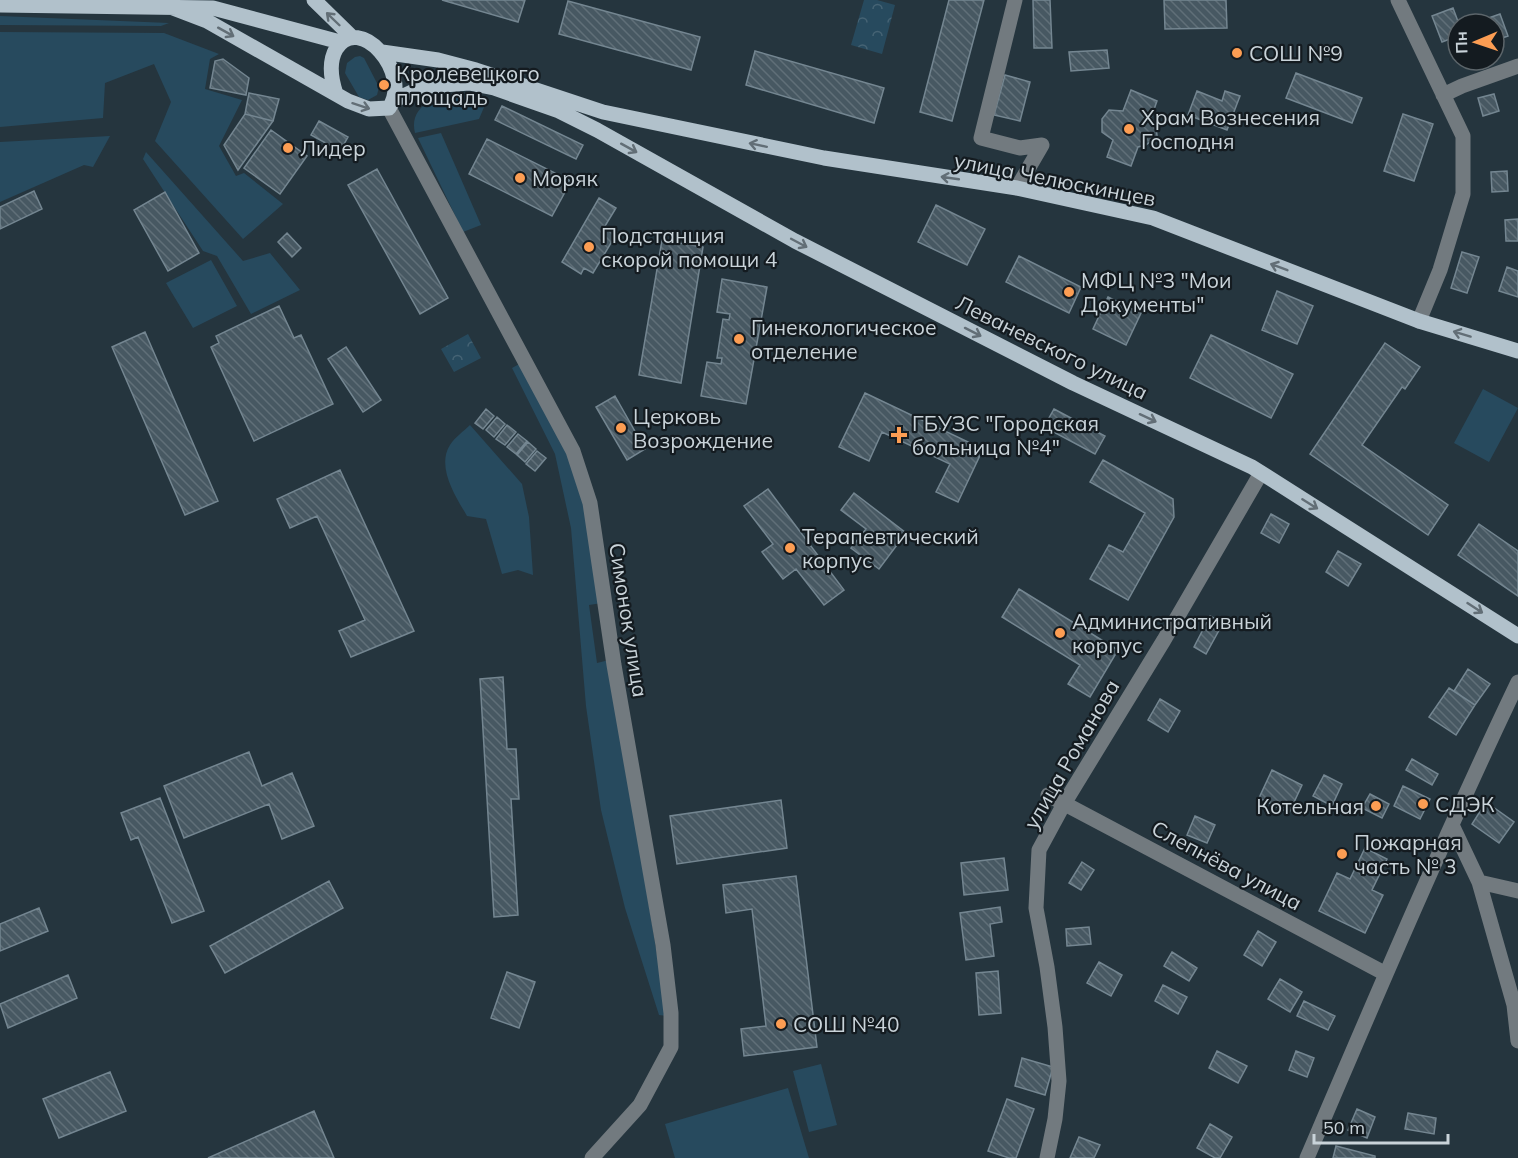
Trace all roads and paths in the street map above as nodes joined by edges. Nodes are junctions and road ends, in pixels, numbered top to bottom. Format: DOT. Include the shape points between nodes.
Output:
graph roads {
  1 [pos="314,0"];
  2 [pos="1015,0"];
  3 [pos="1398,0"];
  4 [pos="0,5"];
  5 [pos="173,8"];
  6 [pos="346,40"];
  7 [pos="382,52"];
  8 [pos="1518,66"];
  9 [pos="336,94"];
  10 [pos="1443,95"];
  11 [pos="392,104"];
  12 [pos="603,112"];
  13 [pos="597,130"];
  14 [pos="1017,188"];
  15 [pos="1419,321"];
  16 [pos="1518,351"];
  17 [pos="1261,473"];
  18 [pos="1518,636"];
  19 [pos="1518,682"];
  20 [pos="1048,795"];
  21 [pos="1065,802"];
  22 [pos="1452,825"];
  23 [pos="1479,882"];
  24 [pos="1518,891"];
  25 [pos="1386,974"];
  26 [pos="1518,1041"];
  27 [pos="592,1158"];
  28 [pos="1047,1158"];
  29 [pos="1307,1158"];
  6 -- 1 [label="main road, one-way"];
  2 -- 14 [label="street" via="981,138 1020,148 1042,145"];
  3 -- 10 [label="street"];
  4 -- 5 [label="main road"];
  5 -- 6 [label="main road" via="213,8"];
  5 -- 9 [label="main road, one-way" via="207,21"];
  6 -- 7 [label="main road" via="367,41"];
  6 -- 9 [label="main road" via="332,56 331,80"];
  7 -- 11 [label="main road" via="396,85"];
  7 -- 12 [label="main road, улица Челюскинцев" via="476,70"];
  8 -- 10 [label="street"];
  9 -- 11 [label="main road, one-way" via="358,106 379,110"];
  10 -- 15 [label="street" via="1463,136 1463,194 1440,270"];
  11 -- 13 [label="main road, Леваневского улица" via="431,86 469,83 559,111"];
  11 -- 27 [label="street, Симонок улица" via="573,451 590,503 671,1013 671,1047 640,1105"];
  12 -- 13 [label="main road" via="596,119"];
  14 -- 12 [label="main road, улица Челюскинцев, one-way" via="824,158"];
  13 -- 17 [label="main road, Леваневского улица, one-way" via="795,241 1073,383"];
  15 -- 14 [label="main road, улица Челюскинцев, one-way" via="1153,218"];
  16 -- 15 [label="main road, улица Челюскинцев, one-way"];
  17 -- 18 [label="main road, Леваневского улица, one-way"];
  17 -- 21 [label="street, улица Романова"];
  19 -- 22 [label="street"];
  20 -- 21 [label="street, Слепнёва улица"];
  21 -- 25 [label="street, Слепнёва улица"];
  21 -- 28 [label="street, улица Романова" via="1039,850 1036,908 1059,1081"];
  22 -- 23 [label="street"];
  22 -- 25 [label="street"];
  23 -- 24 [label="street"];
  23 -- 26 [label="street" via="1514,1005"];
  25 -- 29 [label="street"];
}
